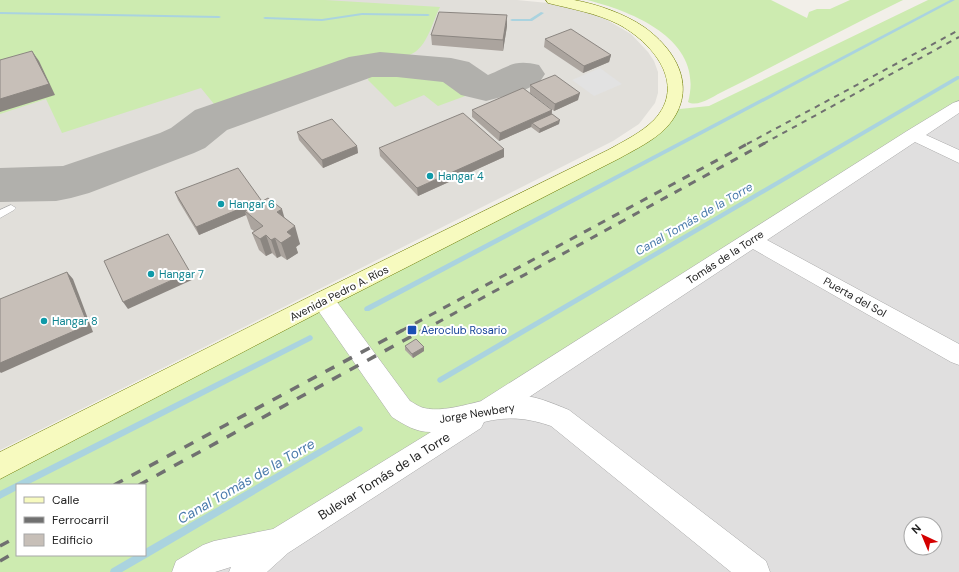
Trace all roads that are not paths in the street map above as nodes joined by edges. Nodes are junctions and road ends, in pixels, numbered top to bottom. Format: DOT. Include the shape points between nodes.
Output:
graph roads {
  1 [pos="553,0"];
  2 [pos="959,106"];
  3 [pos="914,135"];
  4 [pos="959,157"];
  5 [pos="11,208"];
  6 [pos="0,215"];
  7 [pos="752,240"];
  8 [pos="323,300"];
  9 [pos="959,355"];
  10 [pos="490,409"];
  11 [pos="0,466"];
  12 [pos="278,543"];
  13 [pos="217,564"];
  14 [pos="187,572"];
  15 [pos="244,572"];
  16 [pos="755,572"];
  1 -- 8 [label="main road, Avenida Pedro A. Ríos" via="616,18 654,43 664,53 673,75 675,87 670,110 659,124 640,140"];
  2 -- 3 [label="street, Tomás de la Torre"];
  3 -- 4 [label="street"];
  3 -- 7 [label="street, Tomás de la Torre"];
  5 -- 6 [label="lane"];
  7 -- 9 [label="street, Puerta del Sol"];
  7 -- 10 [label="street, Tomás de la Torre"];
  8 -- 10 [label="street, Jorge Newbery" via="401,409 420,420 446,420"];
  8 -- 11 [label="main road, Avenida Pedro A. Ríos"];
  10 -- 12 [label="street, Bulevar Tomás de la Torre"];
  10 -- 16 [label="street, Jorge Newbery" via="514,406 534,409 560,418"];
  12 -- 13 [label="street, Bulevar Tomás de la Torre"];
  12 -- 15 [label="street, Bulevar Tomás de la Torre"];
  13 -- 14 [label="street, Bulevar Tomás de la Torre"];
}
